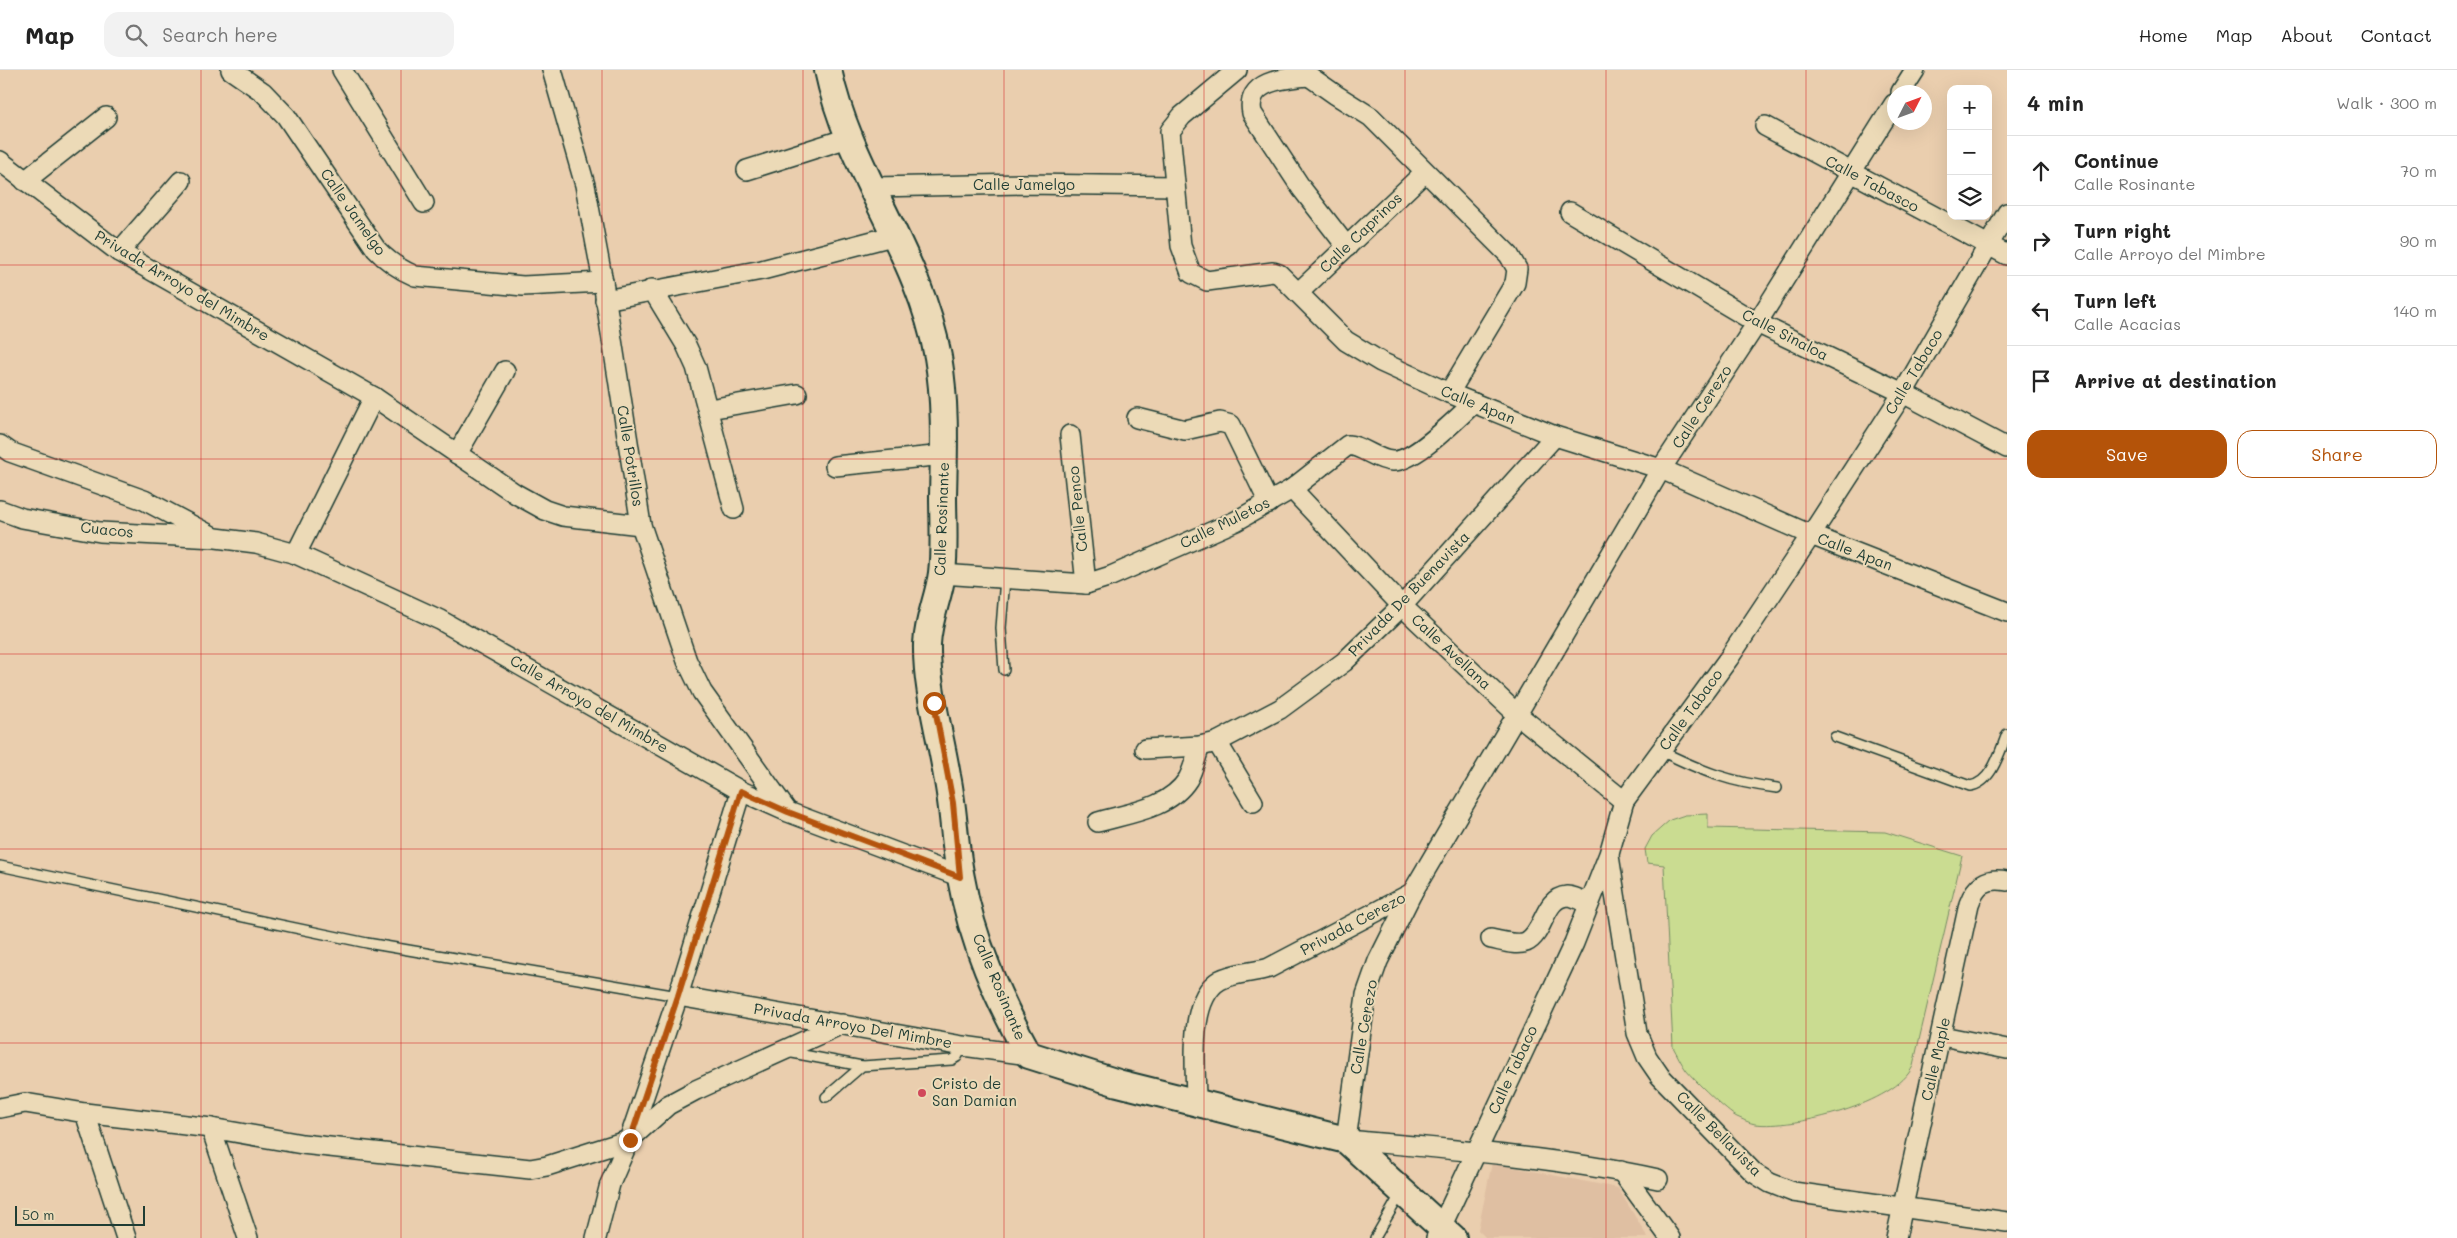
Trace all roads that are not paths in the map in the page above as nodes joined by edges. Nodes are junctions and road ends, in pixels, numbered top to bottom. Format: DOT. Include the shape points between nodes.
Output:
graph roads {
  1 [pos="231,70"];
  2 [pos="342,70"];
  3 [pos="552,70"];
  4 [pos="828,70"];
  5 [pos="1237,70"];
  6 [pos="1915,70"];
  7 [pos="1304,72"];
  8 [pos="1905,85"];
  9 [pos="106,116"];
  10 [pos="1887,116"];
  11 [pos="1765,126"];
  12 [pos="848,138"];
  13 [pos="0,161"];
  14 [pos="747,170"];
  15 [pos="1425,172"];
  16 [pos="1852,173"];
  17 [pos="25,181"];
  18 [pos="180,182"];
  19 [pos="1174,186"];
  20 [pos="873,187"];
  21 [pos="424,203"];
  22 [pos="1570,212"];
  23 [pos="2007,213"];
  24 [pos="896,236"];
  25 [pos="1988,245"];
  26 [pos="1347,247"];
  27 [pos="119,252"];
  28 [pos="2007,255"];
  29 [pos="652,289"];
  30 [pos="604,291"];
  31 [pos="1298,294"];
  32 [pos="1757,323"];
  33 [pos="505,371"];
  34 [pos="1449,393"];
  35 [pos="1903,393"];
  36 [pos="797,394"];
  37 [pos="374,397"];
  38 [pos="1474,403"];
  39 [pos="709,409"];
  40 [pos="1138,418"];
  41 [pos="1070,435"];
  42 [pos="1555,436"];
  43 [pos="2007,448"];
  44 [pos="3,451"];
  45 [pos="458,454"];
  46 [pos="944,455"];
  47 [pos="836,466"];
  48 [pos="1661,469"];
  49 [pos="1292,489"];
  50 [pos="1269,503"];
  51 [pos="734,509"];
  52 [pos="0,510"];
  53 [pos="641,525"];
  54 [pos="1811,535"];
  55 [pos="216,538"];
  56 [pos="296,554"];
  57 [pos="942,574"];
  58 [pos="1004,578"];
  59 [pos="1086,584"];
  60 [pos="1402,606"];
  61 [pos="2007,612"];
  62 [pos="1004,670"];
  63 [pos="1518,715"];
  64 [pos="2007,734"];
  65 [pos="1835,737"];
  66 [pos="1208,744"];
  67 [pos="1145,749"];
  68 [pos="1661,751"];
  69 [pos="1776,788"];
  70 [pos="741,791"];
  71 [pos="1624,800"];
  72 [pos="1253,802"];
  73 [pos="788,812"];
  74 [pos="1098,822"];
  75 [pos="1609,854"];
  76 [pos="0,866"];
  77 [pos="960,877"];
  78 [pos="2007,881"];
  79 [pos="1412,894"];
  80 [pos="1590,904"];
  81 [pos="1491,939"];
  82 [pos="678,996"];
  83 [pos="842,1024"];
  84 [pos="1942,1036"];
  85 [pos="963,1046"];
  86 [pos="2007,1049"];
  87 [pos="782,1051"];
  88 [pos="1029,1055"];
  89 [pos="862,1066"];
  90 [pos="826,1097"];
  91 [pos="1196,1101"];
  92 [pos="0,1108"];
  93 [pos="85,1113"];
  94 [pos="211,1128"];
  95 [pos="630,1140"];
  96 [pos="1346,1140"];
  97 [pos="1475,1151"];
  98 [pos="1621,1171"];
  99 [pos="1658,1178"];
  100 [pos="1402,1190"];
  101 [pos="1902,1206"];
  102 [pos="2007,1222"];
  103 [pos="1443,1234"];
  104 [pos="126,1238"];
  105 [pos="248,1238"];
  106 [pos="596,1238"];
  107 [pos="1375,1238"];
  108 [pos="1670,1238"];
  109 [pos="1896,1238"];
  1 -- 30 [label="street, Calle Jamelgo" via="263,92 286,116 376,249 390,264 415,276"];
  2 -- 21 [label="street"];
  3 -- 30 [label="street, Calle Potrillos" via="585,185"];
  4 -- 12 [label="street, Calle Rosinante"];
  5 -- 19 [label="street, Calle Apan" via="1182,116 1170,131"];
  6 -- 8 [label="street"];
  7 -- 15 [label="street" via="1371,116"];
  7 -- 26 [label="street" via="1272,80 1255,92 1250,103 1252,113 1302,189"];
  9 -- 17 [label="street"];
  10 -- 16 [label="street, Calle Cerezo"];
  11 -- 16 [label="street, Calle Tabasco"];
  12 -- 14 [label="street"];
  12 -- 20 [label="street, Calle Rosinante"];
  13 -- 17 [label="street, Privada Arroyo del Mimbre"];
  15 -- 26 [label="street, Calle Caprinos"];
  15 -- 34 [label="street" via="1509,255 1517,269 1515,283"];
  16 -- 25 [label="street, Calle Tabasco"];
  16 -- 32 [label="street, Calle Cerezo"];
  17 -- 27 [label="street, Privada Arroyo del Mimbre"];
  18 -- 27 [label="street"];
  19 -- 20 [label="street, Calle Jamelgo"];
  19 -- 31 [label="street, Calle Apan" via="1181,246 1191,273 1207,281 1272,272"];
  20 -- 24 [label="street, Calle Rosinante"];
  22 -- 32 [label="street, Calle Sinaloa"];
  23 -- 25 [label="street, Calle Tabaco"];
  24 -- 29 [label="street, Calle Jamelgo" via="762,270"];
  24 -- 46 [label="street, Calle Rosinante" via="932,328 943,390"];
  25 -- 28 [label="street, Calle Tabasco"];
  25 -- 35 [label="street, Calle Tabaco"];
  26 -- 31 [label="street, Calle Caprinos"];
  27 -- 37 [label="street, Privada Arroyo del Mimbre"];
  29 -- 30 [label="street, Calle Jamelgo"];
  29 -- 39 [label="street" via="686,344"];
  30 -- 53 [label="street, Calle Potrillos"];
  31 -- 34 [label="street, Calle Apan" via="1346,341 1381,362"];
  32 -- 35 [label="street, Calle Sinaloa"];
  32 -- 48 [label="street, Calle Cerezo"];
  33 -- 45 [label="street"];
  34 -- 38 [label="street, Calle Apan"];
  35 -- 43 [label="street, Calle Sinaloa"];
  35 -- 54 [label="street, Calle Tabaco"];
  36 -- 39 [label="street"];
  37 -- 45 [label="street, Privada Arroyo del Mimbre"];
  37 -- 56 [label="street"];
  38 -- 42 [label="street, Calle Apan"];
  38 -- 49 [label="street, Calle Muletos" via="1432,441 1401,460 1388,461 1348,445"];
  39 -- 51 [label="street"];
  40 -- 50 [label="street" via="1185,430 1224,422 1233,428"];
  41 -- 59 [label="street, Calle Penco"];
  42 -- 48 [label="street, Calle Apan"];
  42 -- 60 [label="street, Privada De Buenavista"];
  44 -- 55 [label="street" via="144,500"];
  45 -- 53 [label="street, Privada Arroyo del Mimbre" via="545,510 563,516"];
  46 -- 47 [label="street"];
  46 -- 57 [label="street, Calle Rosinante"];
  48 -- 54 [label="street, Calle Apan"];
  48 -- 63 [label="street, Calle Cerezo"];
  49 -- 50 [label="street, Calle Muletos"];
  49 -- 60 [label="street, Calle Avellana"];
  50 -- 59 [label="street, Calle Muletos" via="1236,521"];
  52 -- 55 [label="street, Cuacos" via="22,518 100,532"];
  53 -- 73 [label="street, Calle Potrillos" via="686,661 702,692"];
  54 -- 61 [label="street, Calle Apan"];
  54 -- 68 [label="street, Calle Tabaco" via="1729,658"];
  55 -- 56 [label="street, Calle Arroyo del Mimbre" via="256,543"];
  56 -- 70 [label="street, Calle Arroyo del Mimbre" via="440,620"];
  57 -- 58 [label="street, Calle Muletos"];
  57 -- 77 [label="street, Calle Rosinante" via="927,644 930,679 953,803"];
  58 -- 59 [label="street, Calle Muletos"];
  58 -- 62 [label="lane" via="1001,628"];
  60 -- 63 [label="street, Calle Avellana"];
  60 -- 66 [label="street, Privada De Buenavista" via="1344,662 1280,709"];
  63 -- 71 [label="street, Calle Avellana"];
  63 -- 79 [label="street, Privada Cerezo"];
  64 -- 65 [label="lane" via="1990,772 1976,785 1970,786"];
  66 -- 67 [label="street, Privada De Buenavista"];
  66 -- 72 [label="street"];
  66 -- 74 [label="street" via="1175,795 1157,806"];
  68 -- 69 [label="lane" via="1717,777"];
  68 -- 71 [label="street, Calle Tabaco"];
  70 -- 73 [label="street, Calle Arroyo del Mimbre"];
  70 -- 82 [label="street"];
  71 -- 75 [label="street, Calle Tabaco"];
  73 -- 77 [label="street, Calle Arroyo del Mimbre"];
  75 -- 80 [label="street, Calle Tabaco"];
  75 -- 101 [label="street, Calle Bellavista" via="1637,1033 1647,1057 1660,1076 1754,1173 1770,1183 1794,1192"];
  76 -- 82 [label="lane" via="367,943"];
  77 -- 88 [label="street, Calle Rosinante" via="984,960 1009,1019"];
  78 -- 84 [label="street, Calle Maple" via="1982,883 1969,904"];
  79 -- 91 [label="street, Privada Cerezo" via="1269,968 1232,975 1212,986 1202,1000 1198,1019"];
  79 -- 96 [label="street, Calle Cerezo" via="1378,962 1366,995"];
  80 -- 81 [label="street" via="1568,896 1559,899 1527,941 1516,944"];
  80 -- 97 [label="street, Calle Tabaco"];
  82 -- 83 [label="street, Privada Arroyo Del Mimbre"];
  82 -- 95 [label="street"];
  83 -- 85 [label="street, Privada Arroyo Del Mimbre"];
  83 -- 87 [label="street"];
  84 -- 86 [label="street"];
  84 -- 101 [label="street, Calle Maple"];
  85 -- 88 [label="street, Privada Arroyo Del Mimbre"];
  85 -- 89 [label="lane" via="952,1060"];
  87 -- 89 [label="lane"];
  87 -- 95 [label="street" via="668,1105"];
  88 -- 91 [label="street, Calle Rosinante" via="1118,1083"];
  89 -- 90 [label="lane"];
  91 -- 96 [label="street, Calle Rosinante"];
  92 -- 93 [label="street" via="26,1103"];
  93 -- 94 [label="street"];
  93 -- 104 [label="street"];
  94 -- 95 [label="street" via="302,1144 530,1169"];
  94 -- 105 [label="street"];
  95 -- 106 [label="street" via="610,1184"];
  96 -- 97 [label="street"];
  96 -- 100 [label="street, Calle Rosinante"];
  97 -- 98 [label="street"];
  97 -- 103 [label="street, Calle Tabaco"];
  98 -- 99 [label="street"];
  98 -- 108 [label="street"];
  100 -- 103 [label="street, Calle Rosinante"];
  100 -- 107 [label="lane"];
  101 -- 102 [label="street, Calle Bellavista"];
  101 -- 109 [label="street, Calle Maple"];
}
